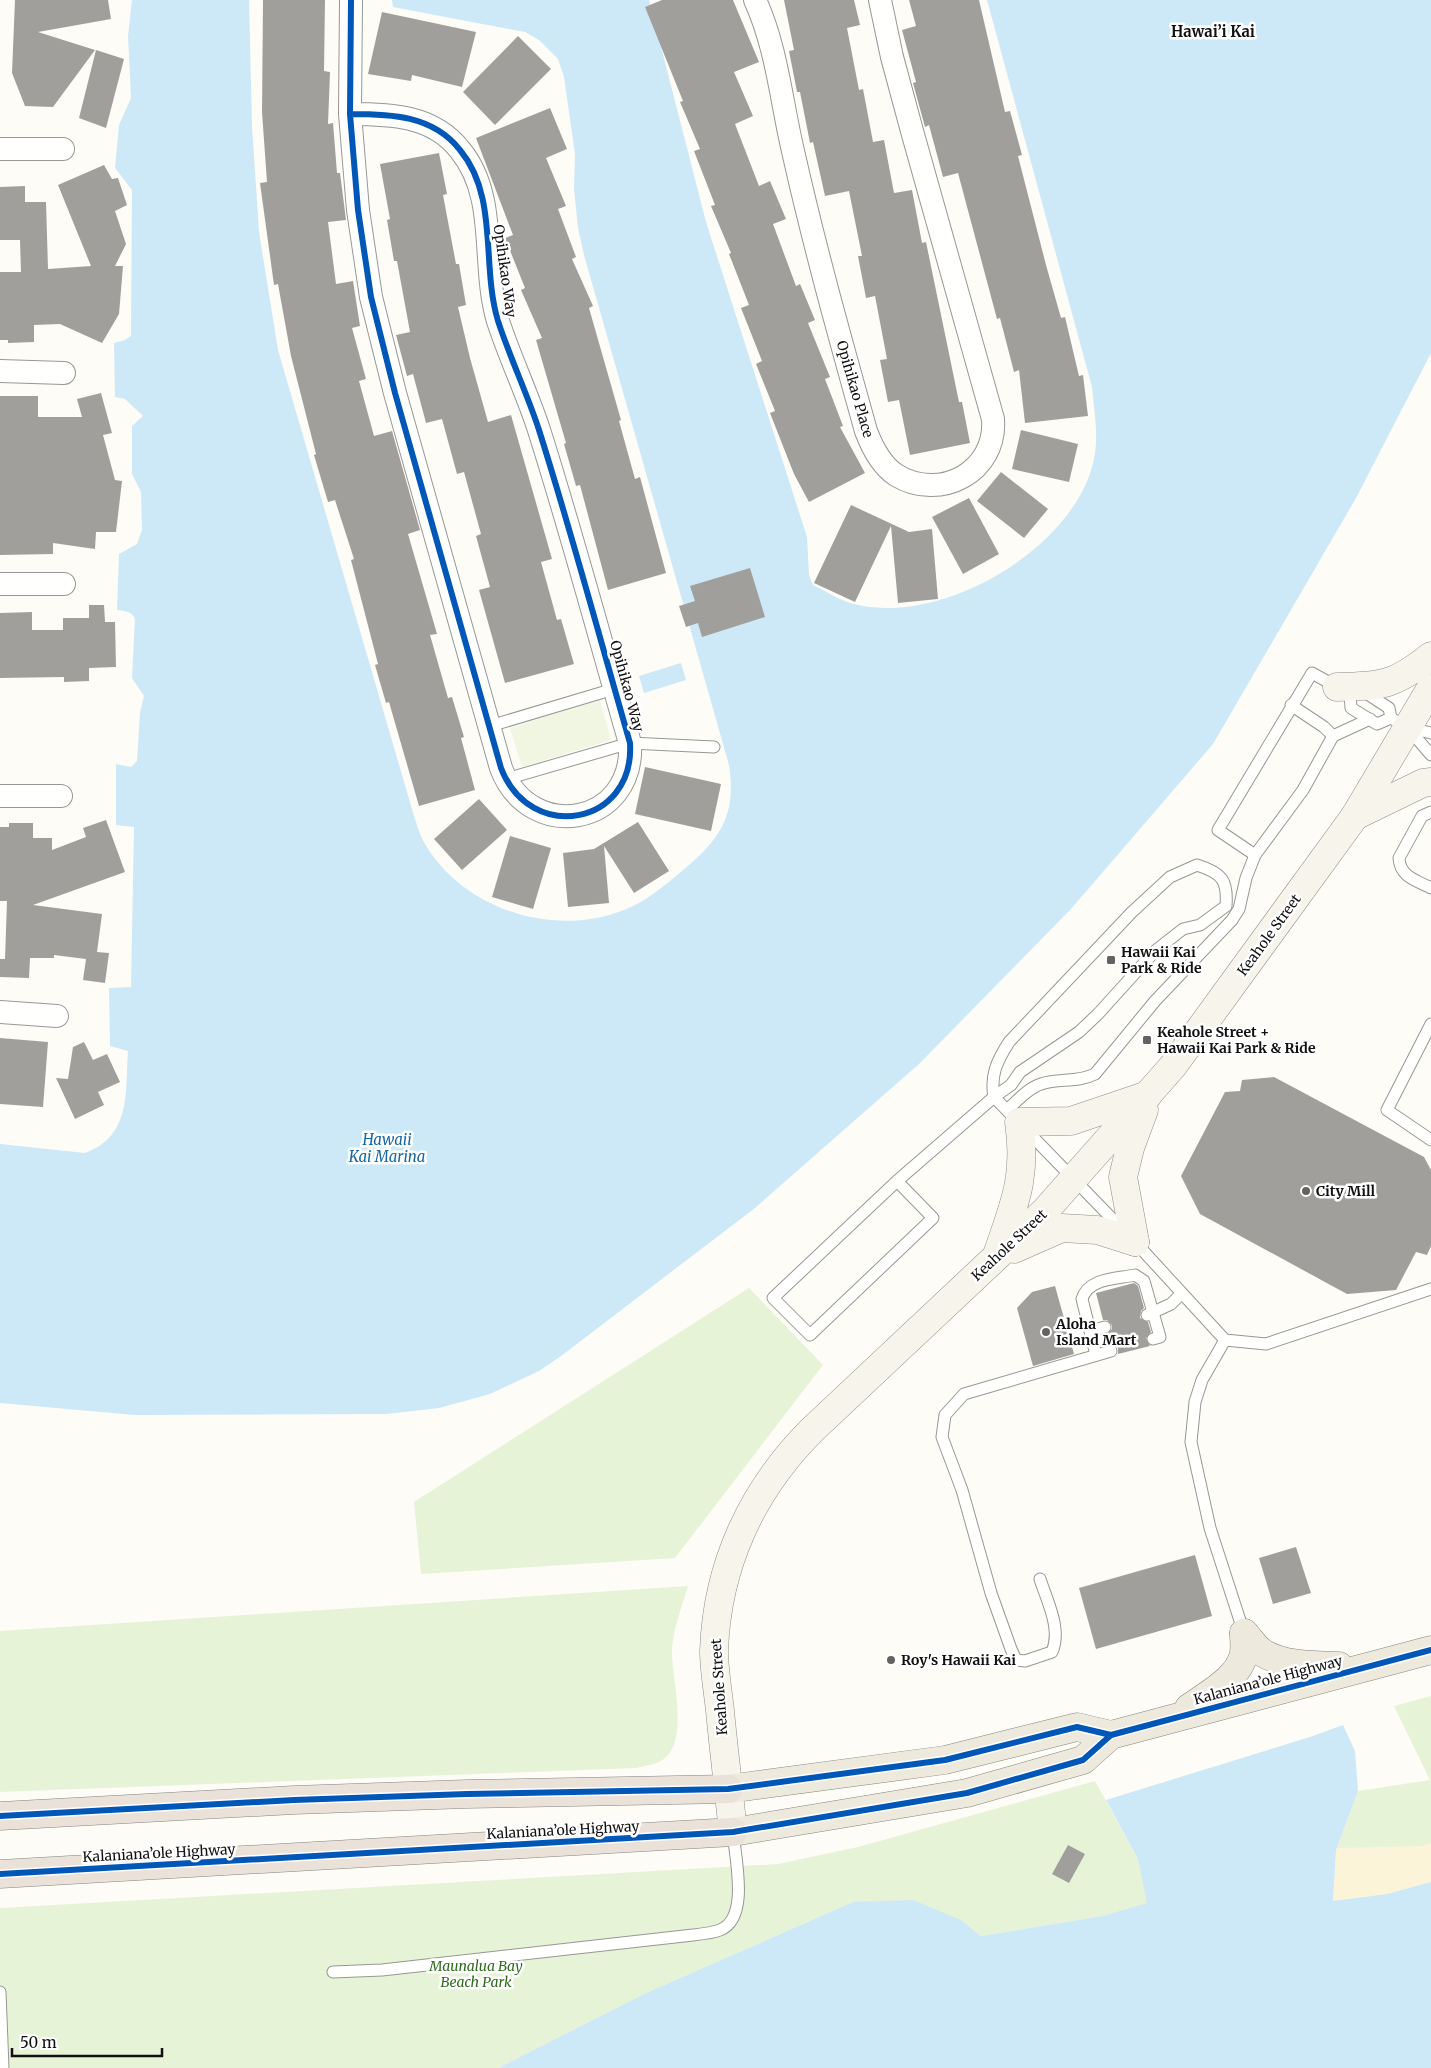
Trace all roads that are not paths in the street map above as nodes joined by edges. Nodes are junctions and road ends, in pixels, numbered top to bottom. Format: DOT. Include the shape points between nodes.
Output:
graph roads {
  1 [pos="350,0"];
  2 [pos="755,0"];
  3 [pos="880,0"];
  4 [pos="350,114"];
  5 [pos="0,149"];
  6 [pos="63,150"];
  7 [pos="0,371"];
  8 [pos="64,372"];
  9 [pos="0,584"];
  10 [pos="64,584"];
  11 [pos="1431,656"];
  12 [pos="1431,688"];
  13 [pos="614,689"];
  14 [pos="1344,691"];
  15 [pos="1291,705"];
  16 [pos="1370,719"];
  17 [pos="490,726"];
  18 [pos="1410,727"];
  19 [pos="1333,736"];
  20 [pos="630,743"];
  21 [pos="714,747"];
  22 [pos="1431,755"];
  23 [pos="506,779"];
  24 [pos="1431,782"];
  25 [pos="0,796"];
  26 [pos="61,796"];
  27 [pos="1431,812"];
  28 [pos="1355,816"];
  29 [pos="1255,855"];
  30 [pos="1431,888"];
  31 [pos="0,1012"];
  32 [pos="57,1016"];
  33 [pos="1431,1024"];
  34 [pos="1150,1094"];
  35 [pos="994,1098"];
  36 [pos="1013,1116"];
  37 [pos="1431,1140"];
  38 [pos="897,1181"];
  39 [pos="1074,1181"];
  40 [pos="1135,1242"];
  41 [pos="996,1256"];
  42 [pos="1431,1289"];
  43 [pos="1181,1294"];
  44 [pos="1150,1314"];
  45 [pos="1104,1327"];
  46 [pos="1090,1331"];
  47 [pos="1153,1339"];
  48 [pos="1225,1340"];
  49 [pos="1111,1351"];
  50 [pos="1096,1355"];
  51 [pos="1040,1579"];
  52 [pos="1244,1633"];
  53 [pos="1431,1650"];
  54 [pos="1361,1668"];
  55 [pos="1176,1717"];
  56 [pos="1111,1735"];
  57 [pos="728,1789"];
  58 [pos="0,1816"];
  59 [pos="733,1832"];
  60 [pos="0,1874"];
  61 [pos="333,1972"];
  62 [pos="0,1992"];
  63 [pos="3,2068"];
  1 -- 4 [label="street, Opihikao Way"];
  2 -- 3 [label="street, Opihikao Place" via="773,54 820,265 866,431 880,460 896,475 927,486 940,485 954,483 977,467 991,443 993,419 892,57"];
  4 -- 13 [label="street, Opihikao Way" via="384,114 428,124 459,148 477,178 483,198 498,319 552,469"];
  4 -- 17 [label="street, Opihikao Way" via="358,210 371,298"];
  5 -- 6 [label="street"];
  7 -- 8 [label="street"];
  9 -- 10 [label="street"];
  11 -- 14 [label="main road" via="1397,680"];
  12 -- 18 [label="main road, Keahole Street"];
  13 -- 17 [label="lane"];
  13 -- 20 [label="street, Opihikao Way"];
  14 -- 15 [label="lane" via="1312,672"];
  14 -- 16 [label="lane" via="1351,708"];
  14 -- 18 [label="lane" via="1363,691"];
  15 -- 19 [label="lane"];
  15 -- 29 [label="lane" via="1218,830"];
  16 -- 18 [label="lane" via="1376,724"];
  16 -- 19 [label="lane"];
  17 -- 23 [label="street, Opihikao Way"];
  18 -- 22 [label="lane"];
  18 -- 28 [label="main road, Keahole Street"];
  19 -- 29 [label="lane" via="1303,790"];
  20 -- 21 [label="lane"];
  20 -- 23 [label="lane"];
  20 -- 23 [label="street, Opihikao Way" via="630,758 623,782 615,794 590,812 561,817 546,814 519,797"];
  24 -- 28 [label="main road"];
  25 -- 26 [label="street"];
  27 -- 30 [label="lane" via="1419,820 1399,858 1405,874"];
  28 -- 34 [label="main road, Keahole Street"];
  29 -- 36 [label="lane" via="1239,909 1232,920 1155,1001 1095,1074 1083,1080 1042,1083 1030,1090"];
  31 -- 32 [label="street"];
  33 -- 37 [label="lane" via="1387,1110"];
  34 -- 36 [label="main road" via="1071,1121"];
  34 -- 39 [label="main road, Keahole Street"];
  34 -- 40 [label="main road" via="1123,1177"];
  35 -- 35 [label="lane" via="992,1085 996,1063 1009,1042 1132,912 1170,877 1197,865 1216,871 1227,888 1226,906 1200,925 1183,929 1155,951 1079,1032 1020,1072 1011,1085"];
  35 -- 36 [label="lane"];
  35 -- 38 [label="lane"];
  36 -- 39 [label="lane"];
  36 -- 41 [label="main road" via="1022,1145 1022,1171"];
  38 -- 38 [label="lane" via="773,1298 810,1335 933,1218"];
  39 -- 40 [label="lane"];
  39 -- 41 [label="main road, Keahole Street"];
  40 -- 41 [label="main road" via="1097,1230 1062,1228"];
  40 -- 43 [label="lane"];
  41 -- 57 [label="main road, Keahole Street" via="794,1448 764,1486 748,1514 725,1574 716,1621 714,1653"];
  42 -- 48 [label="lane" via="1266,1344"];
  43 -- 44 [label="lane" via="1171,1304"];
  43 -- 48 [label="lane"];
  44 -- 46 [label="lane" via="1144,1281 1135,1275 1094,1284 1085,1290 1082,1299"];
  44 -- 47 [label="lane" via="1160,1337"];
  45 -- 46 [label="lane"];
  46 -- 50 [label="lane"];
  48 -- 52 [label="lane" via="1202,1380 1195,1402 1191,1442 1210,1528"];
  49 -- 50 [label="lane"];
  50 -- 51 [label="lane" via="964,1394 945,1415 942,1437 964,1498 991,1593 1016,1660 1025,1661 1052,1652 1056,1642 1055,1624"];
  52 -- 54 [label="main road" via="1261,1653 1291,1663"];
  52 -- 55 [label="main road" via="1244,1653 1238,1668"];
  53 -- 54 [label="main road, Kalaniana’ole Highway"];
  54 -- 55 [label="main road, Kalaniana’ole Highway"];
  55 -- 56 [label="main road, Kalaniana’ole Highway"];
  56 -- 57 [label="main road, Kalaniana’ole Highway" via="1077,1727 945,1760"];
  56 -- 59 [label="main road, Kalaniana’ole Highway" via="1083,1760 966,1793"];
  57 -- 58 [label="highway, Kalaniana’ole Highway" via="314,1799"];
  57 -- 59 [label="main road, Keahole Street"];
  59 -- 60 [label="highway, Kalaniana’ole Highway"];
  59 -- 61 [label="lane" via="740,1896 734,1919 721,1930 392,1969"];
  62 -- 63 [label="lane"];
}
